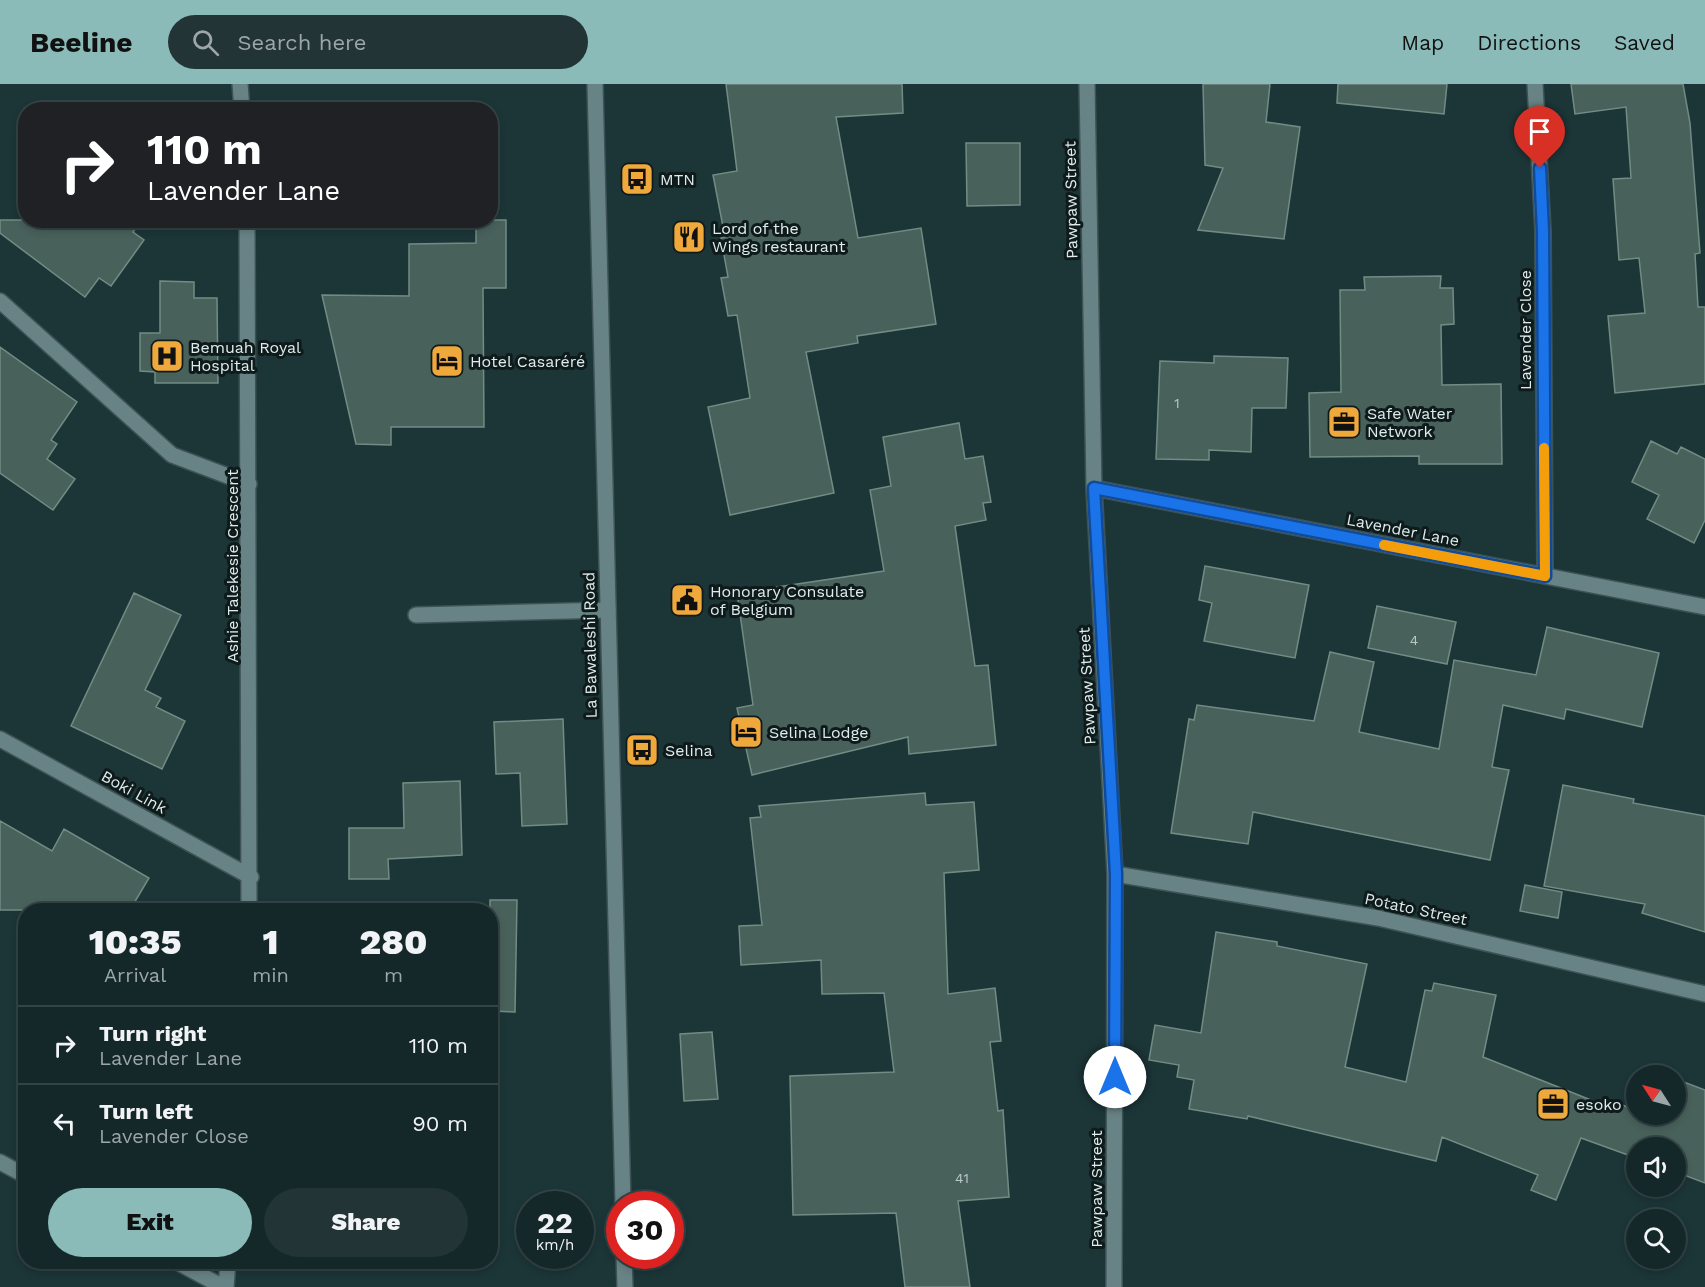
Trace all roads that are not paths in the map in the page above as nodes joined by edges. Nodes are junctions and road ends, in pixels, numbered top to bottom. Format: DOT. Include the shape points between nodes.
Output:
graph roads {
  1 [pos="240,84"];
  2 [pos="595,84"];
  3 [pos="1087,84"];
  4 [pos="1535,84"];
  5 [pos="241,102"];
  6 [pos="247,228"];
  7 [pos="0,301"];
  8 [pos="249,484"];
  9 [pos="1094,488"];
  10 [pos="1545,576"];
  11 [pos="1705,607"];
  12 [pos="608,610"];
  13 [pos="416,615"];
  14 [pos="0,739"];
  15 [pos="1116,874"];
  16 [pos="251,877"];
  17 [pos="249,903"];
  18 [pos="1705,994"];
  19 [pos="0,1162"];
  20 [pos="18,1172"];
  21 [pos="623,1191"];
  22 [pos="190,1269"];
  23 [pos="227,1269"];
  24 [pos="624,1269"];
  25 [pos="224,1287"];
  26 [pos="625,1287"];
  27 [pos="1114,1287"];
  1 -- 5 [label="street"];
  2 -- 12 [label="street, La Bawaleshi Road"];
  3 -- 9 [label="street, Pawpaw Street"];
  4 -- 10 [label="street, Lavender Close" via="1543,231"];
  6 -- 8 [label="street, Ashie Talekesie Crescent"];
  7 -- 8 [label="street" via="172,455"];
  8 -- 16 [label="street, Ashie Talekesie Crescent"];
  9 -- 10 [label="street, Lavender Lane"];
  9 -- 15 [label="street, Pawpaw Street"];
  10 -- 11 [label="street, Lavender Lane"];
  12 -- 13 [label="street"];
  12 -- 21 [label="street, La Bawaleshi Road"];
  14 -- 16 [label="street, Boki Link"];
  15 -- 18 [label="street, Potato Street" via="1378,918"];
  15 -- 27 [label="street, Pawpaw Street"];
  16 -- 17 [label="street, Ashie Talekesie Crescent"];
  19 -- 20 [label="street"];
  22 -- 25 [label="street"];
  23 -- 25 [label="street"];
  24 -- 26 [label="street"];
}
